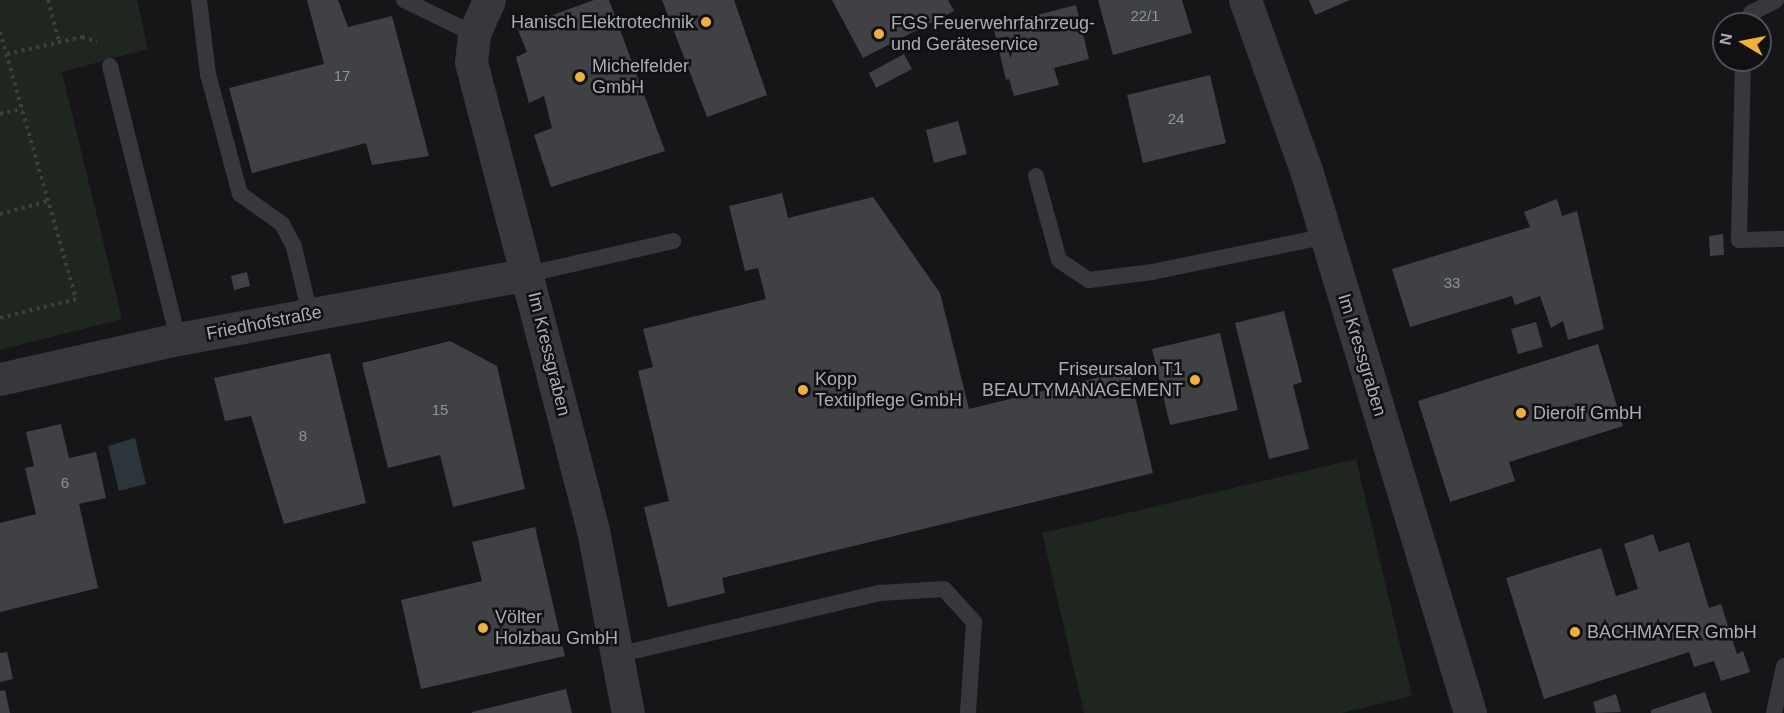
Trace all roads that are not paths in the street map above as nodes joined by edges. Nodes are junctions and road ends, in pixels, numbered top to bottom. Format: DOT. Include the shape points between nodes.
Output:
graph roads {
  1 [pos="200,0"];
  2 [pos="404,0"];
  3 [pos="489,0"];
  4 [pos="1245,0"];
  5 [pos="1776,0"];
  6 [pos="1753,12"];
  7 [pos="474,34"];
  8 [pos="110,66"];
  9 [pos="1743,72"];
  10 [pos="1036,176"];
  11 [pos="1327,236"];
  12 [pos="1784,239"];
  13 [pos="673,241"];
  14 [pos="529,274"];
  15 [pos="310,314"];
  16 [pos="178,339"];
  17 [pos="0,379"];
  18 [pos="617,655"];
  19 [pos="1784,666"];
  20 [pos="628,713"];
  21 [pos="968,713"];
  22 [pos="1470,713"];
  23 [pos="1774,713"];
  1 -- 15 [label="lane" via="208,74 240,195 282,224 294,247"];
  2 -- 7 [label="lane"];
  3 -- 7 [label="street, Im Kressgraben"];
  4 -- 11 [label="street, Im Kressgraben"];
  5 -- 6 [label="lane"];
  7 -- 14 [label="street, Im Kressgraben" via="471,62"];
  8 -- 16 [label="lane"];
  9 -- 12 [label="lane" via="1739,240"];
  10 -- 11 [label="lane" via="1059,260 1089,280 1152,272"];
  11 -- 22 [label="street, Im Kressgraben"];
  13 -- 14 [label="lane"];
  14 -- 15 [label="street, Friedhofstraße"];
  14 -- 18 [label="street, Im Kressgraben" via="593,530"];
  15 -- 16 [label="street, Friedhofstraße"];
  16 -- 17 [label="street, Friedhofstraße"];
  18 -- 20 [label="street, Im Kressgraben"];
  18 -- 21 [label="lane" via="880,593 944,589 974,622"];
  19 -- 23 [label="lane"];
}
